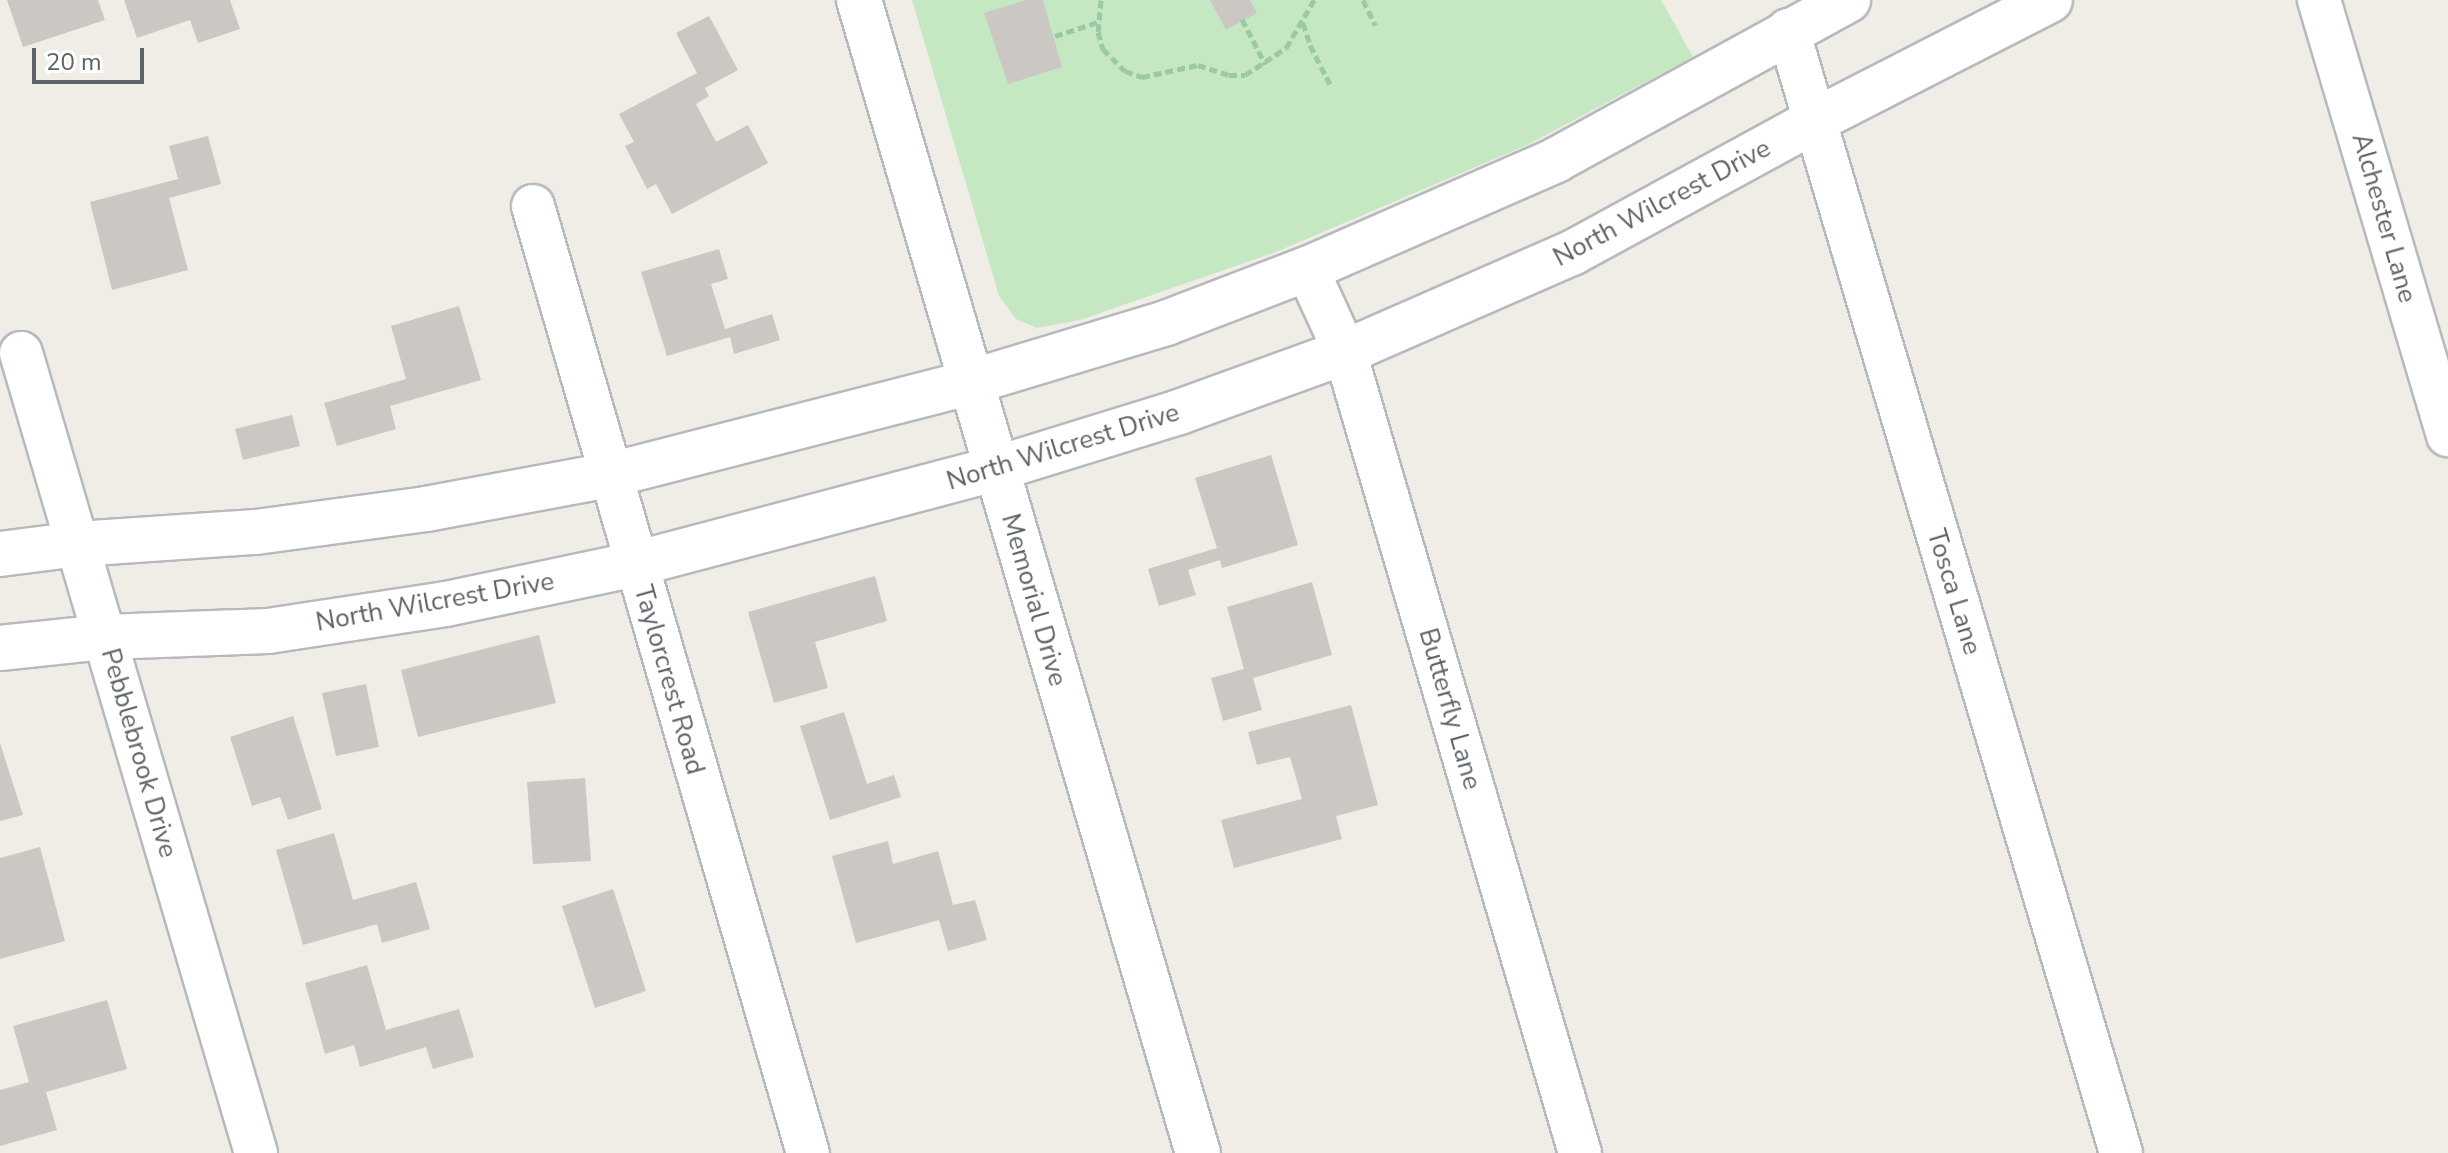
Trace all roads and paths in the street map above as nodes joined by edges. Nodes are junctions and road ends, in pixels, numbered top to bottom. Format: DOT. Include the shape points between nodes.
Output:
graph roads {
  1 [pos="859,0"];
  2 [pos="1101,0"];
  3 [pos="1314,0"];
  4 [pos="1363,0"];
  5 [pos="1848,0"];
  6 [pos="2050,0"];
  7 [pos="2319,0"];
  8 [pos="1242,19"];
  9 [pos="1098,22"];
  10 [pos="1303,22"];
  11 [pos="1375,25"];
  12 [pos="1788,30"];
  13 [pos="1055,36"];
  14 [pos="1265,64"];
  15 [pos="1330,84"];
  16 [pos="1814,121"];
  17 [pos="533,206"];
  18 [pos="1307,269"];
  19 [pos="1345,352"];
  20 [pos="21,353"];
  21 [pos="971,382"];
  22 [pos="2448,435"];
  23 [pos="995,469"];
  24 [pos="610,475"];
  25 [pos="78,544"];
  26 [pos="0,554"];
  27 [pos="635,564"];
  28 [pos="105,637"];
  29 [pos="0,648"];
  30 [pos="256,1153"];
  31 [pos="808,1153"];
  32 [pos="1198,1153"];
  33 [pos="1580,1153"];
  34 [pos="2121,1153"];
  1 -- 21 [label="main road, Memorial Drive"];
  2 -- 9 [label="path"];
  3 -- 10 [label="path"];
  4 -- 11 [label="path"];
  5 -- 12 [label="main road"];
  6 -- 16 [label="main road, North Wilcrest Drive"];
  7 -- 22 [label="street, Alchester Lane"];
  8 -- 14 [label="path"];
  9 -- 13 [label="path"];
  9 -- 14 [label="path" via="1103,49 1112,62 1142,77 1198,65 1245,75"];
  10 -- 14 [label="path" via="1286,48"];
  10 -- 15 [label="path"];
  12 -- 16 [label="street, Tosca Lane"];
  12 -- 18 [label="main road" via="1556,160"];
  16 -- 19 [label="main road, North Wilcrest Drive" via="1572,253"];
  16 -- 34 [label="street, Tosca Lane"];
  17 -- 24 [label="street, Taylorcrest Road"];
  18 -- 19 [label="street, Butterfly Lane"];
  18 -- 21 [label="main road" via="1166,323"];
  19 -- 23 [label="main road, North Wilcrest Drive" via="1179,412"];
  19 -- 33 [label="street, Butterfly Lane"];
  20 -- 25 [label="street, Pebblebrook Drive"];
  21 -- 23 [label="main road, Memorial Drive"];
  21 -- 24 [label="main road"];
  23 -- 27 [label="main road, North Wilcrest Drive"];
  23 -- 32 [label="main road, Memorial Drive"];
  24 -- 25 [label="main road" via="426,509 256,532"];
  24 -- 27 [label="street, Taylorcrest Road"];
  25 -- 26 [label="main road"];
  25 -- 28 [label="street, Pebblebrook Drive"];
  27 -- 28 [label="main road, North Wilcrest Drive" via="446,604 268,631"];
  27 -- 31 [label="street, Taylorcrest Road"];
  28 -- 29 [label="main road, North Wilcrest Drive"];
  28 -- 30 [label="street, Pebblebrook Drive"];
}
